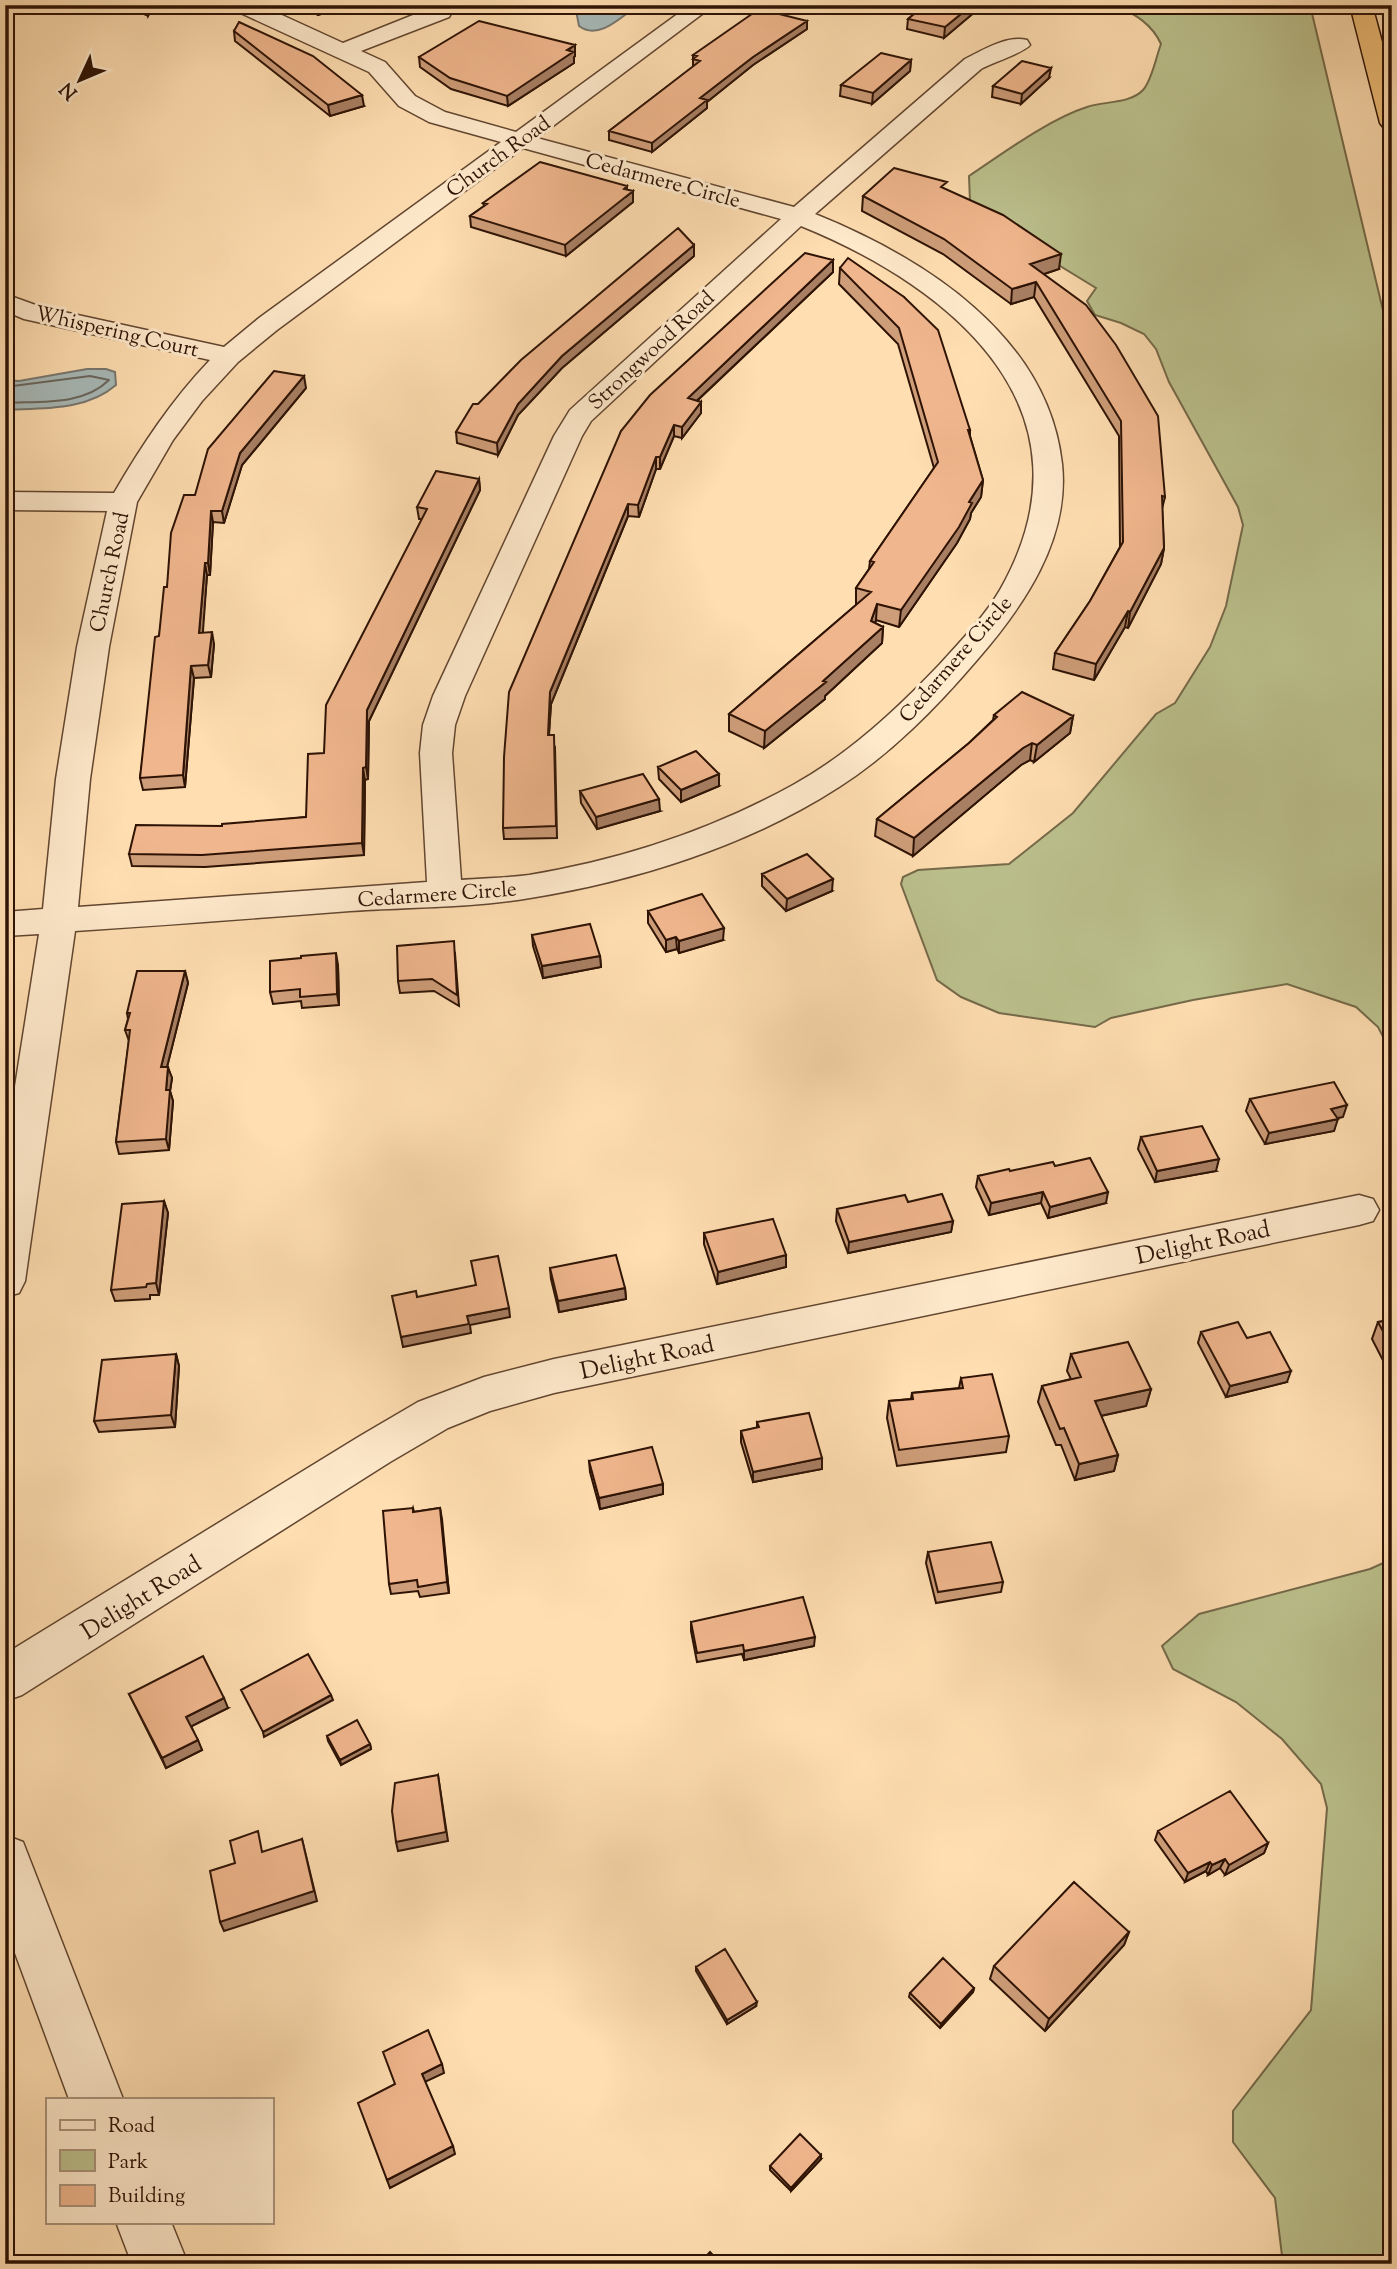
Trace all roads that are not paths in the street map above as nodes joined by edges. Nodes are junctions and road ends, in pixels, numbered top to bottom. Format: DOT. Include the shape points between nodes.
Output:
graph roads {
  1 [pos="242,5"];
  2 [pos="704,5"];
  3 [pos="1361,5"];
  4 [pos="441,12"];
  5 [pos="1019,45"];
  6 [pos="345,50"];
  7 [pos="1392,123"];
  8 [pos="521,140"];
  9 [pos="798,216"];
  10 [pos="5,302"];
  11 [pos="229,356"];
  12 [pos="5,502"];
  13 [pos="124,502"];
  14 [pos="445,894"];
  15 [pos="59,921"];
  16 [pos="5,924"];
  17 [pos="1359,1210"];
  18 [pos="5,1281"];
  19 [pos="5,1680"];
  20 [pos="5,1859"];
  21 [pos="96,2098"];
  22 [pos="145,2224"];
  23 [pos="160,2264"];
  1 -- 6 [label="street, Cedarmere Circle"];
  2 -- 8 [label="street, Church Road"];
  3 -- 7 [label="highway"];
  4 -- 6 [label="street"];
  5 -- 9 [label="street, Strongwood Road" via="973,64"];
  6 -- 8 [label="street, Cedarmere Circle" via="377,66 419,109"];
  8 -- 9 [label="street, Cedarmere Circle"];
  8 -- 11 [label="street, Church Road" via="307,293"];
  9 -- 14 [label="street, Strongwood Road" via="600,395 568,436 439,725 436,753"];
  9 -- 14 [label="street, Cedarmere Circle" via="891,260 963,311 1010,362 1029,391 1042,424 1050,482 1047,518 1015,590 983,634 894,729 807,792 748,822 640,862 526,887"];
  10 -- 11 [label="street, Whispering Court" via="33,313"];
  11 -- 13 [label="street, Church Road" via="192,395 160,439"];
  12 -- 13 [label="street"];
  13 -- 15 [label="street, Church Road" via="91,660"];
  14 -- 15 [label="street, Cedarmere Circle"];
  15 -- 16 [label="street, Cedarmere Circle"];
  15 -- 18 [label="street, Church Road"];
  17 -- 19 [label="street, Delight Road" via="554,1376 484,1395 433,1415 375,1449"];
  20 -- 21 [label="street"];
  22 -- 23 [label="street"];
}
